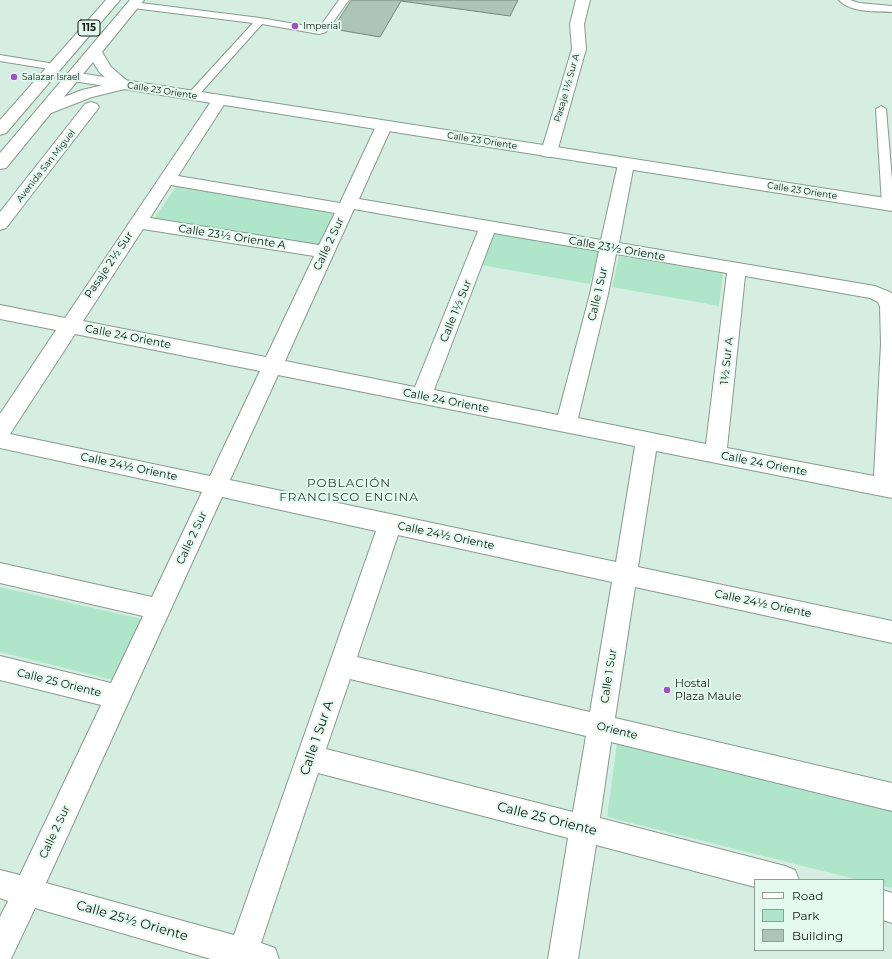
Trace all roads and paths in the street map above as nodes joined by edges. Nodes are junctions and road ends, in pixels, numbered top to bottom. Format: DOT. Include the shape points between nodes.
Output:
graph roads {
  1 [pos="113,0"];
  2 [pos="344,0"];
  3 [pos="582,0"];
  4 [pos="844,0"];
  5 [pos="135,2"];
  6 [pos="892,9"];
  7 [pos="260,21"];
  8 [pos="94,51"];
  9 [pos="65,55"];
  10 [pos="0,58"];
  11 [pos="55,67"];
  12 [pos="72,78"];
  13 [pos="124,86"];
  14 [pos="192,96"];
  15 [pos="28,98"];
  16 [pos="219,100"];
  17 [pos="91,107"];
  18 [pos="881,109"];
  19 [pos="44,112"];
  20 [pos="384,126"];
  21 [pos="0,130"];
  22 [pos="549,152"];
  23 [pos="0,164"];
  24 [pos="626,164"];
  25 [pos="167,179"];
  26 [pos="890,205"];
  27 [pos="347,206"];
  28 [pos="138,222"];
  29 [pos="0,224"];
  30 [pos="488,227"];
  31 [pos="609,247"];
  32 [pos="325,252"];
  33 [pos="737,269"];
  34 [pos="0,312"];
  35 [pos="69,326"];
  36 [pos="892,344"];
  37 [pos="272,366"];
  38 [pos="422,396"];
  39 [pos="566,424"];
  40 [pos="0,431"];
  41 [pos="0,440"];
  42 [pos="647,440"];
  43 [pos="716,454"];
  44 [pos="216,486"];
  45 [pos="888,488"];
  46 [pos="390,524"];
  47 [pos="0,573"];
  48 [pos="625,574"];
  49 [pos="159,609"];
  50 [pos="892,632"];
  51 [pos="342,665"];
  52 [pos="0,668"];
  53 [pos="118,697"];
  54 [pos="601,727"];
  55 [pos="310,758"];
  56 [pos="892,797"];
  57 [pos="584,828"];
  58 [pos="780,879"];
  59 [pos="0,884"];
  60 [pos="27,892"];
  61 [pos="0,950"];
  62 [pos="254,956"];
  63 [pos="563,959"];
  1 -- 9 [label="main road, 115"];
  2 -- 7 [label="lane" via="323,30 319,31"];
  3 -- 22 [label="main road, Pasaje 1½ Sur A" via="577,24 579,49"];
  4 -- 6 [label="lane" via="854,6"];
  5 -- 7 [label="lane" via="191,8"];
  5 -- 8 [label="main road, 115"];
  7 -- 14 [label="lane"];
  8 -- 12 [label="main road, 115"];
  8 -- 13 [label="main road" via="105,70"];
  9 -- 11 [label="main road, 115"];
  9 -- 12 [label="main road"];
  10 -- 11 [label="lane"];
  11 -- 15 [label="main road, 115"];
  12 -- 13 [label="main road, Calle 23 Oriente"];
  12 -- 15 [label="main road" via="56,83"];
  12 -- 19 [label="main road, 115"];
  13 -- 14 [label="main road, Calle 23 Oriente"];
  13 -- 19 [label="main road" via="76,97"];
  14 -- 16 [label="main road, Calle 23 Oriente"];
  15 -- 21 [label="main road, 115"];
  16 -- 20 [label="main road, Calle 23 Oriente"];
  16 -- 25 [label="main road, Pasaje 2½ Sur"];
  17 -- 29 [label="main road, Avenida San Miguel"];
  18 -- 26 [label="lane"];
  19 -- 23 [label="main road, 115"];
  20 -- 22 [label="main road, Calle 23 Oriente"];
  20 -- 27 [label="main road, Calle 2 Sur"];
  22 -- 24 [label="main road, Calle 23 Oriente"];
  24 -- 26 [label="main road, Calle 23 Oriente"];
  24 -- 31 [label="main road, Calle 1 Sur"];
  25 -- 27 [label="main road"];
  25 -- 28 [label="main road, Pasaje 2½ Sur"];
  27 -- 30 [label="main road, Calle 23½ Oriente"];
  27 -- 32 [label="main road, Calle 2 Sur"];
  28 -- 32 [label="main road, Calle 23½ Oriente A"];
  28 -- 35 [label="main road, Pasaje 2½ Sur"];
  30 -- 31 [label="main road, Calle 23½ Oriente"];
  30 -- 38 [label="main road, Calle 1½ Sur"];
  31 -- 33 [label="main road, Calle 23½ Oriente"];
  31 -- 39 [label="main road, Calle 1 Sur"];
  32 -- 37 [label="main road, Calle 2 Sur"];
  33 -- 36 [label="main road, Calle 23½ Oriente" via="875,292 885,298 890,307"];
  33 -- 43 [label="main road, 1½ Sur A"];
  34 -- 35 [label="main road, Calle 24 Oriente"];
  35 -- 37 [label="main road, Calle 24 Oriente"];
  35 -- 40 [label="main road, Pasaje 2½ Sur"];
  36 -- 45 [label="main road"];
  37 -- 38 [label="main road, Calle 24 Oriente"];
  37 -- 44 [label="main road, Calle 2 Sur"];
  38 -- 39 [label="main road, Calle 24 Oriente"];
  39 -- 42 [label="main road, Calle 24 Oriente"];
  41 -- 44 [label="main road, Calle 24½ Oriente"];
  42 -- 43 [label="main road, Calle 24 Oriente"];
  42 -- 48 [label="main road, Calle 1 Sur"];
  43 -- 45 [label="main road, Calle 24 Oriente"];
  44 -- 46 [label="main road, Calle 24½ Oriente"];
  44 -- 49 [label="main road, Calle 2 Sur"];
  46 -- 48 [label="main road, Calle 24½ Oriente"];
  46 -- 51 [label="main road, Calle 1 Sur A"];
  47 -- 49 [label="main road"];
  48 -- 50 [label="main road, Calle 24½ Oriente"];
  48 -- 54 [label="main road, Calle 1 Sur"];
  49 -- 53 [label="main road, Calle 2 Sur"];
  51 -- 54 [label="main road, Oriente"];
  51 -- 55 [label="main road, Calle 1 Sur A"];
  52 -- 53 [label="main road, Calle 25 Oriente"];
  53 -- 60 [label="main road, Calle 2 Sur"];
  54 -- 56 [label="main road, Oriente"];
  54 -- 57 [label="main road, Calle 1 Sur"];
  55 -- 57 [label="main road, Calle 25 Oriente"];
  55 -- 62 [label="main road, Calle 1 Sur A"];
  57 -- 58 [label="main road, Calle 25 Oriente"];
  57 -- 63 [label="main road, Calle 1 Sur"];
  59 -- 60 [label="main road, Calle 25½ Oriente"];
  60 -- 61 [label="main road, Calle 2 Sur"];
  60 -- 62 [label="main road, Calle 25½ Oriente"];
}
